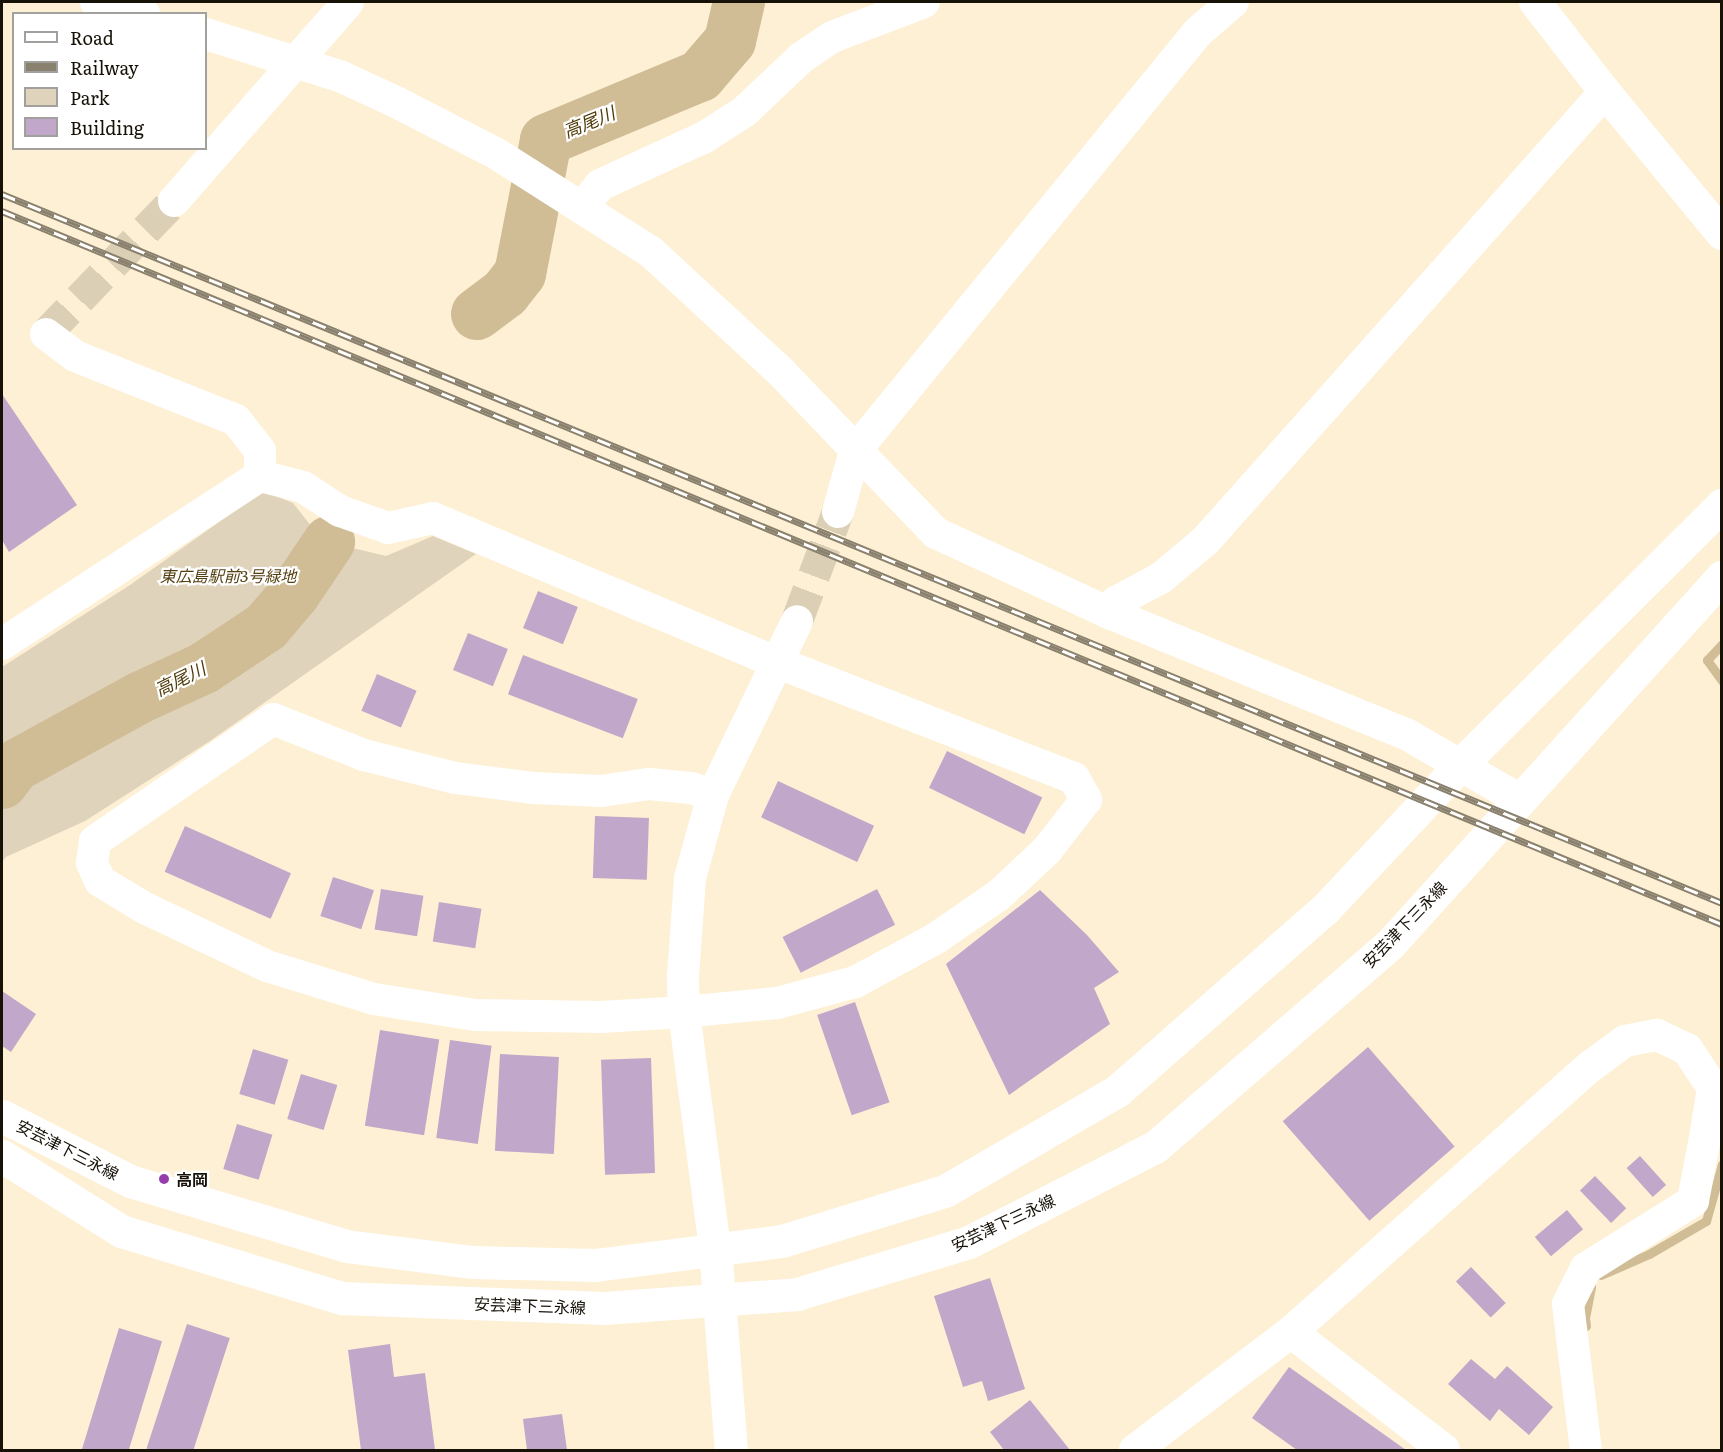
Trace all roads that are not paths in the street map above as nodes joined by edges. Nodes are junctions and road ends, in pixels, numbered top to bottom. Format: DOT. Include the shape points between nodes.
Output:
graph roads {
  1 [pos="96,2"];
  2 [pos="348,2"];
  3 [pos="924,2"];
  4 [pos="1233,2"];
  5 [pos="1535,2"];
  6 [pos="138,12"];
  7 [pos="207,34"];
  8 [pos="296,64"];
  9 [pos="1605,92"];
  10 [pos="174,201"];
  11 [pos="582,208"];
  12 [pos="1722,234"];
  13 [pos="46,334"];
  14 [pos="855,451"];
  15 [pos="260,476"];
  16 [pos="1722,505"];
  17 [pos="838,512"];
  18 [pos="1722,577"];
  19 [pos="1109,613"];
  20 [pos="797,621"];
  21 [pos="2,644"];
  22 [pos="776,662"];
  23 [pos="1459,766"];
  24 [pos="714,795"];
  25 [pos="1520,800"];
  26 [pos="684,1012"];
  27 [pos="2,1116"];
  28 [pos="2,1156"];
  29 [pos="715,1248"];
  30 [pos="718,1298"];
  31 [pos="1291,1332"];
  32 [pos="731,1450"];
  33 [pos="1135,1450"];
  34 [pos="1444,1450"];
  35 [pos="1586,1450"];
  1 -- 6 [label="street"];
  2 -- 8 [label="street"];
  3 -- 11 [label="street" via="832,37 801,58 745,111 705,137 600,185"];
  4 -- 14 [label="street" via="1198,32"];
  5 -- 9 [label="street"];
  7 -- 8 [label="street"];
  8 -- 10 [label="street"];
  8 -- 11 [label="street" via="342,78 396,102 497,154"];
  9 -- 12 [label="street"];
  9 -- 19 [label="street" via="1206,540 1161,578 1116,602"];
  11 -- 14 [label="street" via="651,252 780,371"];
  13 -- 15 [label="street" via="75,356 236,420 260,451"];
  14 -- 17 [label="street"];
  14 -- 19 [label="street" via="936,533"];
  15 -- 21 [label="street"];
  15 -- 22 [label="street" via="303,487 340,511 387,528 433,518"];
  16 -- 23 [label="main road, 安芸津下三永線"];
  18 -- 25 [label="main road, 安芸津下三永線"];
  19 -- 23 [label="street" via="1408,735"];
  20 -- 22 [label="street"];
  22 -- 24 [label="street"];
  22 -- 26 [label="street" via="1074,778 1086,800 1047,850 999,895 935,939 855,982 777,1003"];
  23 -- 25 [label="street"];
  23 -- 29 [label="main road, 安芸津下三永線" via="1324,910 1117,1091 945,1191 782,1241"];
  24 -- 26 [label="street" via="690,878"];
  24 -- 26 [label="street" via="691,788 649,784 601,791 455,778 363,755 273,719 95,841 92,863 100,881 143,907 267,966 374,999 475,1015 601,1017"];
  25 -- 30 [label="main road, 安芸津下三永線" via="1390,944 1155,1148 969,1242 797,1294"];
  26 -- 29 [label="street"];
  27 -- 29 [label="main road, 安芸津下三永線" via="130,1181 346,1246 473,1262 595,1265"];
  28 -- 30 [label="main road, 安芸津下三永線" via="121,1231 342,1298 604,1308"];
  29 -- 30 [label="main road"];
  30 -- 32 [label="main road"];
  31 -- 33 [label="street"];
  31 -- 34 [label="street"];
  31 -- 35 [label="street" via="1591,1066 1625,1041 1657,1035 1687,1049 1713,1088 1705,1138 1693,1201 1586,1268 1568,1304"];
}
